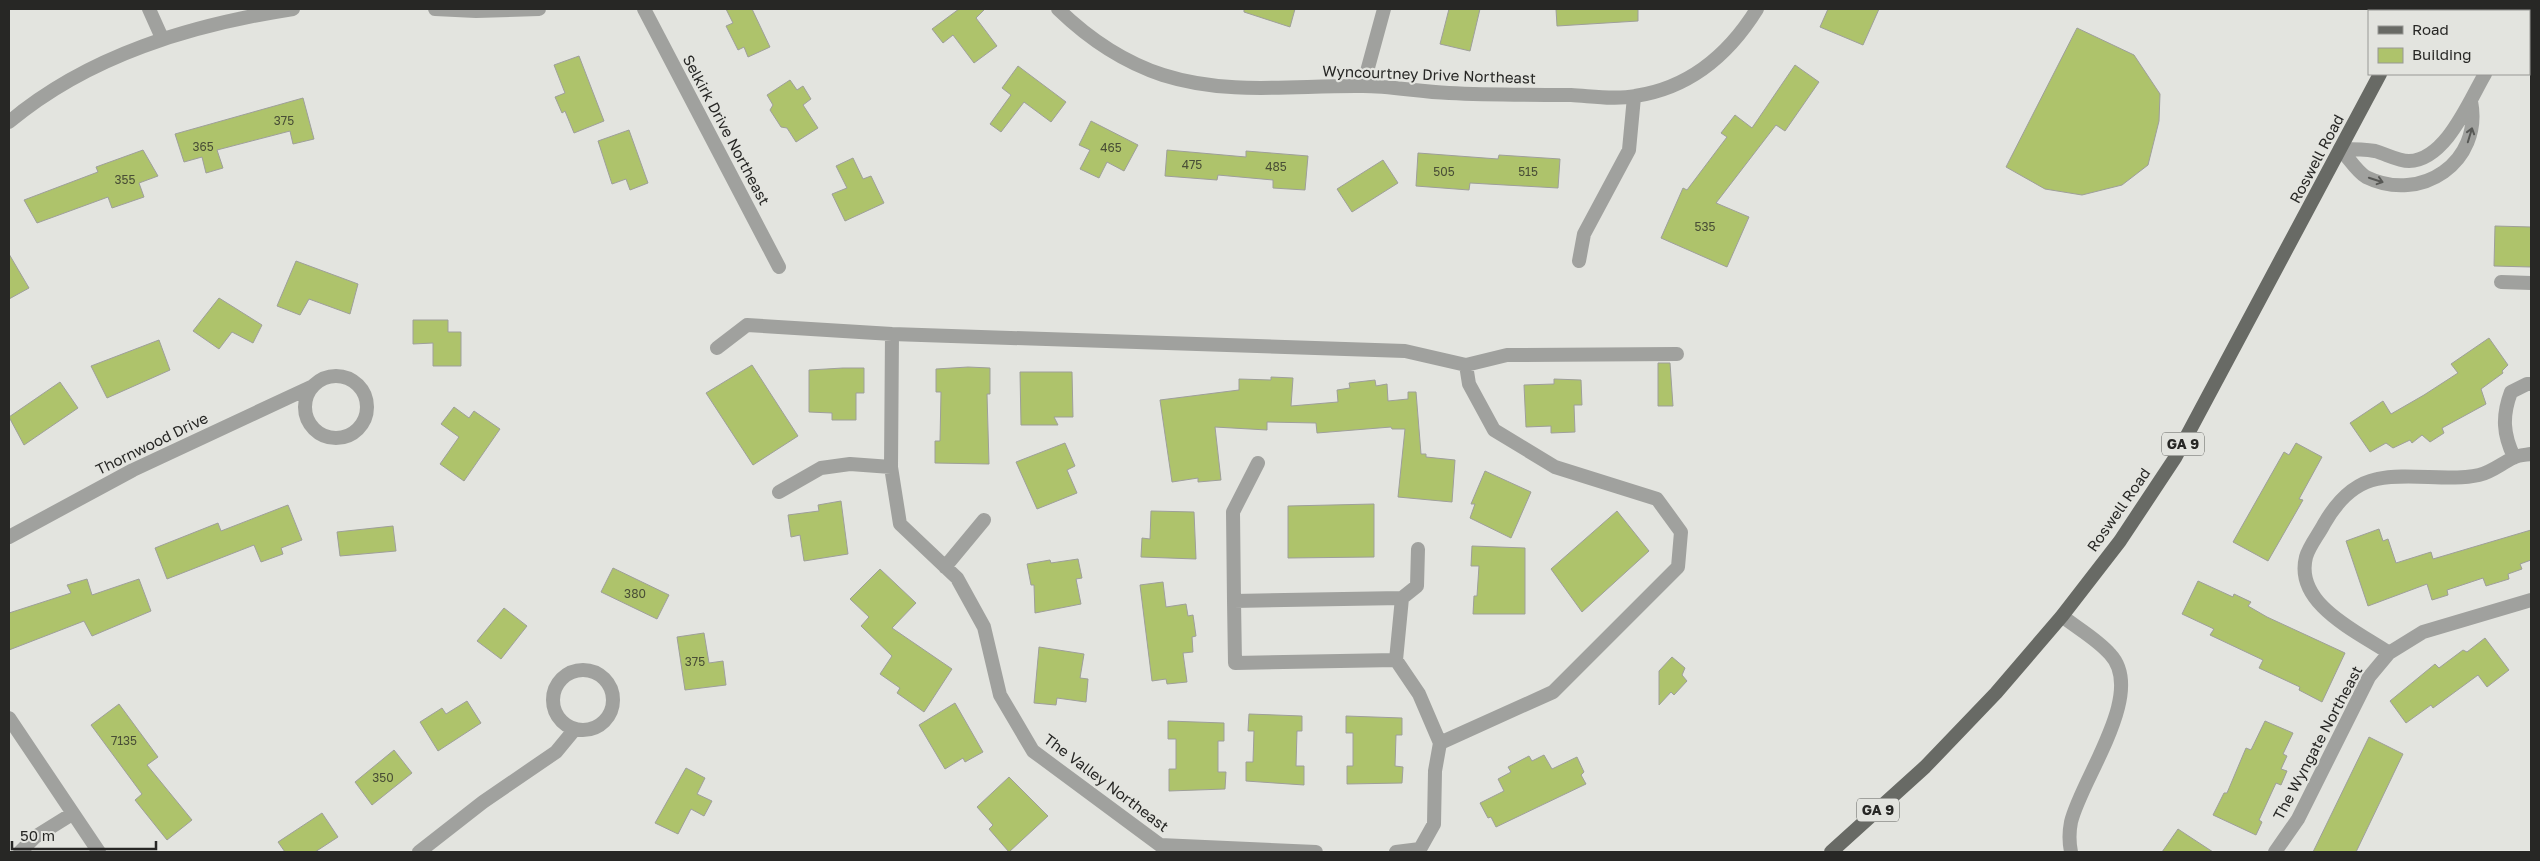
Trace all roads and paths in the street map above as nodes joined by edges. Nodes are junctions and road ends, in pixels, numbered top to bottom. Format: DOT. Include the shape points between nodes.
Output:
graph roads {
  1 [pos="149,9"];
  2 [pos="293,9"];
  3 [pos="435,9"];
  4 [pos="539,9"];
  5 [pos="644,9"];
  6 [pos="1058,9"];
  7 [pos="1384,9"];
  8 [pos="1757,9"];
  9 [pos="162,38"];
  10 [pos="2379,75"];
  11 [pos="2485,75"];
  12 [pos="1363,86"];
  13 [pos="1634,97"];
  14 [pos="2472,101"];
  15 [pos="9,122"];
  16 [pos="2340,149"];
  17 [pos="1579,262"];
  18 [pos="779,266"];
  19 [pos="2501,282"];
  20 [pos="2531,283"];
  21 [pos="892,334"];
  22 [pos="717,348"];
  23 [pos="1677,354"];
  24 [pos="1466,365"];
  25 [pos="2531,384"];
  26 [pos="313,386"];
  27 [pos="2531,454"];
  28 [pos="2514,456"];
  29 [pos="1258,463"];
  30 [pos="891,467"];
  31 [pos="779,492"];
  32 [pos="984,520"];
  33 [pos="9,537"];
  34 [pos="1418,549"];
  35 [pos="945,567"];
  36 [pos="1402,598"];
  37 [pos="2531,600"];
  38 [pos="1234,601"];
  39 [pos="2062,616"];
  40 [pos="2389,653"];
  41 [pos="1396,660"];
  42 [pos="9,718"];
  43 [pos="575,729"];
  44 [pos="1440,743"];
  45 [pos="72,814"];
  46 [pos="1421,851"];
  47 [pos="20,852"];
  48 [pos="99,852"];
  49 [pos="419,852"];
  50 [pos="1316,852"];
  51 [pos="1396,852"];
  52 [pos="1832,852"];
  53 [pos="2071,852"];
  54 [pos="2275,852"];
  1 -- 9 [label="street"];
  2 -- 9 [label="street" via="249,16"];
  3 -- 4 [label="street"];
  5 -- 18 [label="street, Selkirk Drive Northeast"];
  6 -- 12 [label="street, Wyncourtney Drive Northeast" via="1078,28 1116,54 1162,75 1244,89"];
  7 -- 12 [label="street"];
  8 -- 13 [label="street, Wyncourtney Drive Northeast" via="1728,50 1700,72"];
  9 -- 15 [label="street" via="101,63"];
  10 -- 16 [label="main road, Roswell Road / GA 9"];
  11 -- 14 [label="street"];
  12 -- 13 [label="street, Wyncourtney Drive Northeast" via="1448,93"];
  13 -- 17 [label="street" via="1630,150 1584,234"];
  14 -- 16 [label="street" via="2440,146 2425,157 2408,161 2373,151"];
  16 -- 14 [label="street, one-way" via="2365,176 2376,180 2403,185 2430,180 2453,165 2468,142 2474,115"];
  16 -- 39 [label="main road, Roswell Road / GA 9" via="2175,458 2120,540"];
  19 -- 20 [label="street"];
  21 -- 22 [label="street" via="747,325"];
  21 -- 24 [label="street" via="1405,350"];
  21 -- 30 [label="street, The Valley Northeast"];
  23 -- 24 [label="street" via="1507,355"];
  24 -- 44 [label="street" via="1469,384 1494,430 1555,467 1657,499 1681,532 1678,567 1552,692"];
  25 -- 28 [label="street" via="2511,392 2505,407 2504,427"];
  26 -- 26 [label="street" via="326,378 343,376 361,387 368,408 360,428 352,434 334,438 316,431 309,423 305,405"];
  26 -- 33 [label="street, Thornwood Drive" via="133,470"];
  27 -- 28 [label="street"];
  28 -- 40 [label="street" via="2479,475 2377,479 2352,489 2333,508 2306,556 2308,585 2325,611"];
  29 -- 38 [label="street" via="1233,512"];
  30 -- 31 [label="street" via="850,464 821,468"];
  30 -- 35 [label="street, The Valley Northeast" via="900,524"];
  32 -- 35 [label="street"];
  34 -- 36 [label="street" via="1417,586"];
  35 -- 50 [label="street, The Valley Northeast" via="957,578 984,627 1000,695 1033,751 1160,845"];
  36 -- 38 [label="street"];
  36 -- 41 [label="street"];
  37 -- 40 [label="street, The Wyngate Northeast" via="2423,632"];
  38 -- 41 [label="street" via="1235,663"];
  39 -- 52 [label="main road, Roswell Road / GA 9" via="1996,693 1925,767"];
  39 -- 53 [label="street" via="2111,654 2120,670 2122,686 2106,740 2071,821"];
  40 -- 54 [label="street, The Wyngate Northeast" via="2369,677 2298,819"];
  41 -- 44 [label="street" via="1419,694"];
  42 -- 45 [label="street"];
  43 -- 43 [label="street" via="566,724 555,710 555,690 566,675 584,670 594,672 609,683 614,702 599,725 591,729"];
  43 -- 49 [label="street" via="556,752 483,802"];
  44 -- 46 [label="street" via="1435,771 1434,824"];
  45 -- 47 [label="street" via="35,837"];
  45 -- 48 [label="street"];
  46 -- 51 [label="street"];
}
